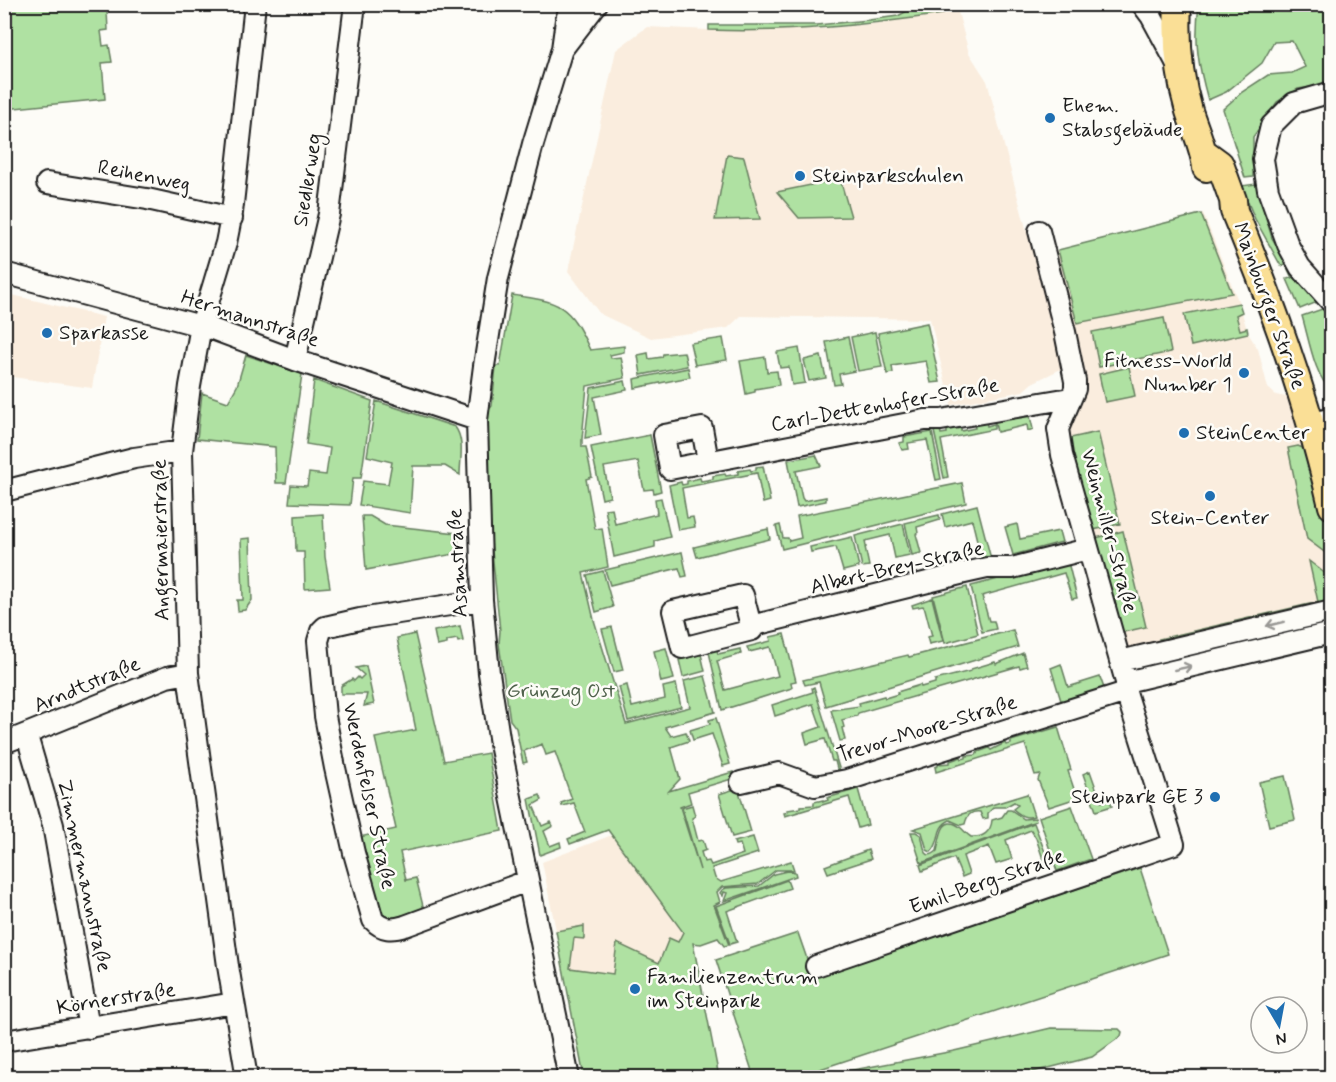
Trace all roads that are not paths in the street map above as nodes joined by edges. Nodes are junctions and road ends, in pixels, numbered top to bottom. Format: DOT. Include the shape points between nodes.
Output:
graph roads {
  1 [pos="255,4"];
  2 [pos="355,4"];
  3 [pos="571,4"];
  4 [pos="597,4"];
  5 [pos="1142,4"];
  6 [pos="1178,4"];
  7 [pos="562,49"];
  8 [pos="1181,73"];
  9 [pos="1332,92"];
  10 [pos="46,183"];
  11 [pos="232,218"];
  12 [pos="1039,231"];
  13 [pos="4,273"];
  14 [pos="1332,303"];
  15 [pos="201,326"];
  16 [pos="295,360"];
  17 [pos="1070,398"];
  18 [pos="1325,419"];
  19 [pos="477,420"];
  20 [pos="182,451"];
  21 [pos="708,461"];
  22 [pos="4,490"];
  23 [pos="1332,506"];
  24 [pos="1088,549"];
  25 [pos="482,600"];
  26 [pos="1332,611"];
  27 [pos="751,626"];
  28 [pos="1332,635"];
  29 [pos="1120,660"];
  30 [pos="188,673"];
  31 [pos="1126,687"];
  32 [pos="27,736"];
  33 [pos="4,744"];
  34 [pos="741,782"];
  35 [pos="1174,844"];
  36 [pos="527,881"];
  37 [pos="816,966"];
  38 [pos="234,1003"];
  39 [pos="89,1028"];
  40 [pos="4,1041"];
  41 [pos="248,1077"];
  42 [pos="569,1077"];
  1 -- 11 [label="street, Angermaierstraße"];
  2 -- 16 [label="street, Siedlerweg" via="329,214"];
  3 -- 7 [label="street, Asamstraße"];
  4 -- 7 [label="street, Asamstraße"];
  5 -- 8 [label="street"];
  6 -- 8 [label="main road, Mainburger Straße" via="1176,30"];
  7 -- 19 [label="street, Asamstraße" via="498,278"];
  8 -- 18 [label="main road, Mainburger Straße" via="1204,153 1220,164 1234,212 1287,347"];
  9 -- 14 [label="street" via="1294,103 1271,126 1263,159 1268,190 1288,245 1300,267"];
  10 -- 11 [label="street, Reihenweg"];
  11 -- 15 [label="street, Angermaierstraße"];
  12 -- 17 [label="street, Weinmiller-Straße" via="1075,381"];
  13 -- 15 [label="street, Hermannstraße"];
  15 -- 16 [label="street, Hermannstraße"];
  15 -- 20 [label="street, Angermaierstraße"];
  16 -- 19 [label="street, Hermannstraße"];
  17 -- 21 [label="street, Carl-Dettenhofer-Straße" via="925,420"];
  17 -- 24 [label="street, Weinmiller-Straße" via="1058,429"];
  18 -- 23 [label="main road, Mainburger Straße"];
  19 -- 25 [label="street, Asamstraße"];
  20 -- 22 [label="street" via="134,458"];
  20 -- 30 [label="street, Angermaierstraße"];
  24 -- 27 [label="street, Albert-Brey-Straße" via="1012,568 960,574"];
  24 -- 29 [label="street, Weinmiller-Straße"];
  25 -- 36 [label="street, Asamstraße" via="500,744"];
  25 -- 36 [label="street, Werdenfelser Straße" via="325,627 318,640 327,727 344,814 373,920 379,926 396,928"];
  26 -- 29 [label="street, one-way"];
  31 -- 28 [label="street, Trevor-Moore-Straße, one-way"];
  29 -- 31 [label="street, Weinmiller-Straße"];
  30 -- 32 [label="street, Arndtstraße" via="167,677"];
  30 -- 38 [label="street, Angermaierstraße"];
  31 -- 34 [label="street, Trevor-Moore-Straße" via="847,780 815,786 779,773"];
  31 -- 35 [label="street, Weinmiller-Straße"];
  32 -- 33 [label="street, Arndtstraße"];
  32 -- 39 [label="street, Zimmermannstraße" via="53,825"];
  35 -- 37 [label="street, Emil-Berg-Straße"];
  36 -- 42 [label="street, Asamstraße"];
  38 -- 39 [label="street, Körnerstraße"];
  38 -- 41 [label="street, Angermaierstraße"];
  39 -- 40 [label="street, Körnerstraße"];
}
